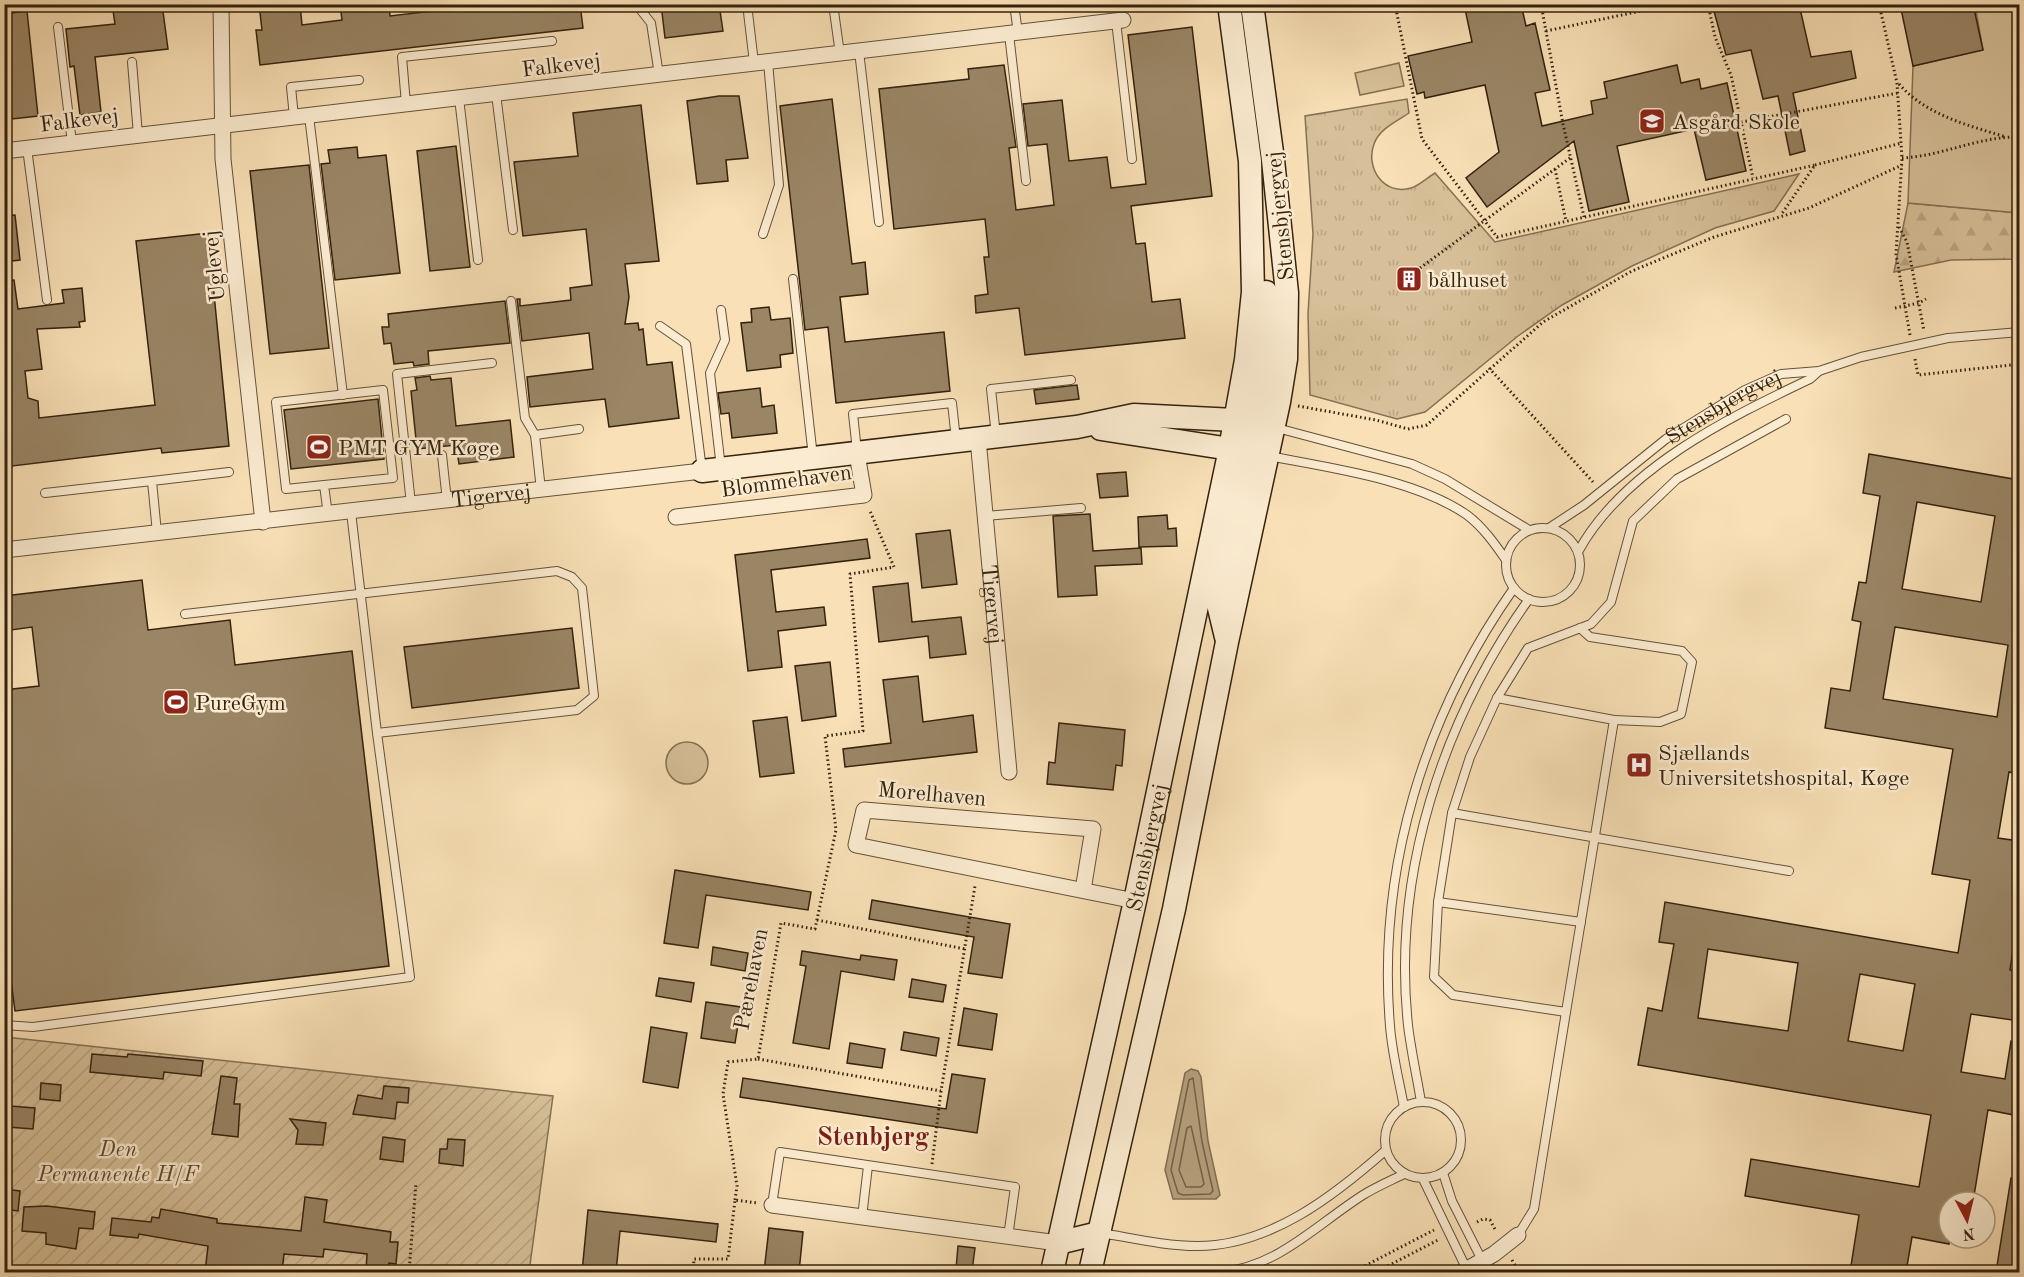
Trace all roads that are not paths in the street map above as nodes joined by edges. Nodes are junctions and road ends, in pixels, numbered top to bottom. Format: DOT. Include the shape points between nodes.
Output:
graph roads {
  1 [pos="221,4"];
  2 [pos="636,4"];
  3 [pos="747,4"];
  4 [pos="833,4"];
  5 [pos="1014,4"];
  6 [pos="1228,4"];
  7 [pos="1252,4"];
  8 [pos="1120,21"];
  9 [pos="58,27"];
  10 [pos="1013,33"];
  11 [pos="552,41"];
  12 [pos="859,51"];
  13 [pos="840,54"];
  14 [pos="132,62"];
  15 [pos="761,63"];
  16 [pos="659,75"];
  17 [pos="359,80"];
  18 [pos="496,94"];
  19 [pos="459,98"];
  20 [pos="406,104"];
  21 [pos="301,117"];
  22 [pos="223,126"];
  23 [pos="138,135"];
  24 [pos="72,143"];
  25 [pos="27,148"];
  26 [pos="4,151"];
  27 [pos="1132,159"];
  28 [pos="1026,181"];
  29 [pos="879,222"];
  30 [pos="513,230"];
  31 [pos="763,234"];
  32 [pos="478,260"];
  33 [pos="793,279"];
  34 [pos="47,300"];
  35 [pos="511,301"];
  36 [pos="721,310"];
  37 [pos="660,326"];
  38 [pos="2019,332"];
  39 [pos="492,363"];
  40 [pos="1819,371"];
  41 [pos="1071,380"];
  42 [pos="343,395"];
  43 [pos="1786,419"];
  44 [pos="1255,423"];
  45 [pos="1077,427"];
  46 [pos="579,429"];
  47 [pos="535,435"];
  48 [pos="977,440"];
  49 [pos="1249,452"];
  50 [pos="857,454"];
  51 [pos="442,455"];
  52 [pos="813,459"];
  53 [pos="712,470"];
  54 [pos="229,472"];
  55 [pos="152,481"];
  56 [pos="324,485"];
  57 [pos="541,490"];
  58 [pos="45,493"];
  59 [pos="447,501"];
  60 [pos="411,504"];
  61 [pos="1081,508"];
  62 [pos="351,512"];
  63 [pos="328,514"];
  64 [pos="985,516"];
  65 [pos="676,517"];
  66 [pos="263,522"];
  67 [pos="1549,528"];
  68 [pos="1529,530"];
  69 [pos="157,533"];
  70 [pos="4,550"];
  71 [pos="1578,552"];
  72 [pos="1506,560"];
  73 [pos="1514,588"];
  74 [pos="360,593"];
  75 [pos="1529,599"];
  76 [pos="185,614"];
  77 [pos="1580,628"];
  78 [pos="1497,698"];
  79 [pos="1614,720"];
  80 [pos="377,734"];
  81 [pos="1009,772"];
  82 [pos="1452,813"];
  83 [pos="1595,837"];
  84 [pos="1788,871"];
  85 [pos="1083,890"];
  86 [pos="1135,901"];
  87 [pos="1438,902"];
  88 [pos="1581,922"];
  89 [pos="1566,1012"];
  90 [pos="4,1025"];
  91 [pos="1422,1102"];
  92 [pos="1404,1107"];
  93 [pos="1386,1150"];
  94 [pos="868,1166"];
  95 [pos="1443,1173"];
  96 [pos="1404,1174"];
  97 [pos="1423,1179"];
  98 [pos="772,1205"];
  99 [pos="862,1217"];
  100 [pos="1099,1233"];
  101 [pos="1518,1235"];
  102 [pos="1008,1237"];
  103 [pos="1058,1243"];
  104 [pos="1485,1267"];
  105 [pos="1090,1271"];
  106 [pos="1052,1272"];
  107 [pos="1123,1272"];
  108 [pos="1222,1272"];
  109 [pos="1466,1272"];
  1 -- 22 [label="street, Uglevej"];
  2 -- 16 [label="lane" via="651,23"];
  3 -- 15 [label="lane"];
  4 -- 13 [label="lane"];
  5 -- 10 [label="lane"];
  6 -- 44 [label="street, Stensbjergvej" via="1250,161 1253,292 1246,360"];
  7 -- 44 [label="street, Stensbjergvej" via="1287,293 1286,359 1279,402"];
  8 -- 10 [label="street, Falkevej"];
  8 -- 27 [label="lane"];
  9 -- 24 [label="lane"];
  10 -- 12 [label="street, Falkevej"];
  10 -- 28 [label="lane"];
  11 -- 20 [label="lane" via="402,57"];
  12 -- 13 [label="street, Falkevej"];
  12 -- 29 [label="lane"];
  13 -- 15 [label="street, Falkevej"];
  14 -- 23 [label="lane"];
  15 -- 16 [label="street, Falkevej"];
  15 -- 31 [label="lane" via="779,185"];
  16 -- 18 [label="street, Falkevej"];
  17 -- 21 [label="lane" via="291,87"];
  18 -- 19 [label="street, Falkevej"];
  18 -- 30 [label="lane"];
  19 -- 20 [label="street, Falkevej"];
  19 -- 32 [label="lane"];
  20 -- 21 [label="street, Falkevej"];
  21 -- 22 [label="street, Falkevej"];
  21 -- 42 [label="lane"];
  22 -- 23 [label="street, Falkevej"];
  22 -- 66 [label="street, Uglevej" via="223,159"];
  23 -- 24 [label="street, Falkevej"];
  24 -- 25 [label="street, Falkevej"];
  25 -- 26 [label="street, Falkevej"];
  25 -- 34 [label="lane"];
  33 -- 52 [label="lane"];
  35 -- 47 [label="lane" via="525,418"];
  36 -- 53 [label="lane" via="725,340 710,373"];
  37 -- 53 [label="lane" via="686,344"];
  38 -- 40 [label="lane, Stensbjergvej" via="1927,342"];
  39 -- 60 [label="lane" via="397,374"];
  40 -- 67 [label="lane, Stensbjergvej" via="1781,374 1745,390 1666,439"];
  40 -- 71 [label="lane, Stensbjergvej" via="1677,451 1615,502 1590,530"];
  41 -- 48 [label="lane" via="990,389"];
  42 -- 56 [label="lane" via="276,402 286,489"];
  42 -- 56 [label="lane" via="383,390 393,478"];
  43 -- 77 [label="lane" via="1677,479 1633,521 1611,602 1591,624"];
  44 -- 45 [label="street, Tigervej" via="1134,415"];
  44 -- 49 [label="street, Stensbjergvej"];
  44 -- 49 [label="street, Stensbjergvej"];
  44 -- 68 [label="lane" via="1412,464 1445,479"];
  45 -- 48 [label="street, Tigervej"];
  45 -- 49 [label="street, Tigervej" via="1134,432"];
  46 -- 47 [label="lane"];
  47 -- 57 [label="lane"];
  48 -- 50 [label="street, Tigervej"];
  48 -- 50 [label="lane" via="952,403 853,414"];
  48 -- 64 [label="street, Tigervej"];
  49 -- 72 [label="lane" via="1398,483 1467,515 1492,539"];
  49 -- 86 [label="street, Stensbjergvej"];
  49 -- 100 [label="street, Stensbjergvej" via="1227,642 1174,909"];
  50 -- 52 [label="street, Tigervej"];
  50 -- 65 [label="street, Blommehaven" via="864,495"];
  51 -- 59 [label="lane"];
  52 -- 53 [label="street, Tigervej"];
  53 -- 57 [label="street, Tigervej"];
  54 -- 55 [label="lane"];
  55 -- 58 [label="lane"];
  55 -- 69 [label="lane"];
  56 -- 63 [label="lane"];
  57 -- 59 [label="street, Tigervej"];
  59 -- 60 [label="street, Tigervej"];
  60 -- 62 [label="street, Tigervej"];
  61 -- 64 [label="lane"];
  62 -- 63 [label="street, Tigervej"];
  62 -- 74 [label="lane"];
  63 -- 66 [label="street, Tigervej"];
  64 -- 81 [label="street, Tigervej"];
  66 -- 69 [label="street, Tigervej"];
  67 -- 68 [label="lane"];
  67 -- 71 [label="lane" via="1567,536"];
  68 -- 72 [label="lane" via="1514,542"];
  69 -- 70 [label="street, Tigervej"];
  71 -- 75 [label="lane" via="1577,579 1565,594 1548,602"];
  72 -- 73 [label="lane"];
  73 -- 75 [label="lane"];
  73 -- 92 [label="lane" via="1476,645 1437,725 1421,766 1399,852 1392,896 1388,984 1390,1028"];
  74 -- 76 [label="lane"];
  74 -- 80 [label="lane"];
  74 -- 80 [label="lane" via="557,571 572,577 582,588 594,696 577,710"];
  75 -- 91 [label="lane" via="1492,655 1454,731 1417,855 1406,983 1408,1026"];
  77 -- 78 [label="lane" via="1528,648"];
  77 -- 79 [label="lane" via="1590,637 1682,651 1692,662 1681,714 1660,722"];
  78 -- 79 [label="lane"];
  78 -- 82 [label="lane" via="1470,757"];
  79 -- 83 [label="lane"];
  80 -- 90 [label="lane" via="410,977 33,1028"];
  82 -- 83 [label="lane"];
  82 -- 87 [label="lane"];
  83 -- 84 [label="lane"];
  83 -- 88 [label="lane"];
  85 -- 85 [label="street, Morelhaven" via="1094,829 864,810 856,845"];
  85 -- 86 [label="street, Morelhaven"];
  86 -- 103 [label="street, Stensbjergvej"];
  87 -- 88 [label="lane"];
  87 -- 89 [label="lane" via="1434,977 1453,995"];
  88 -- 89 [label="lane"];
  89 -- 101 [label="lane" via="1534,1209"];
  91 -- 92 [label="lane"];
  91 -- 95 [label="lane" via="1445,1109 1459,1125 1458,1157"];
  92 -- 93 [label="lane" via="1386,1130"];
  93 -- 96 [label="lane"];
  93 -- 100 [label="lane" via="1294,1219 1244,1238 1197,1246"];
  94 -- 98 [label="lane" via="780,1152"];
  94 -- 99 [label="lane"];
  94 -- 102 [label="lane" via="1015,1187"];
  95 -- 97 [label="lane"];
  95 -- 104 [label="lane" via="1452,1201"];
  96 -- 97 [label="lane"];
  96 -- 108 [label="lane" via="1363,1195 1279,1255"];
  97 -- 109 [label="lane"];
  98 -- 99 [label="street"];
  99 -- 102 [label="street"];
  100 -- 103 [label="street"];
  100 -- 105 [label="street, Stensbjergvej"];
  101 -- 104 [label="street"];
  102 -- 103 [label="street"];
  103 -- 105 [label="street"];
  103 -- 106 [label="street, Stensbjergvej"];
  104 -- 109 [label="street"];
  105 -- 107 [label="lane"];
}
